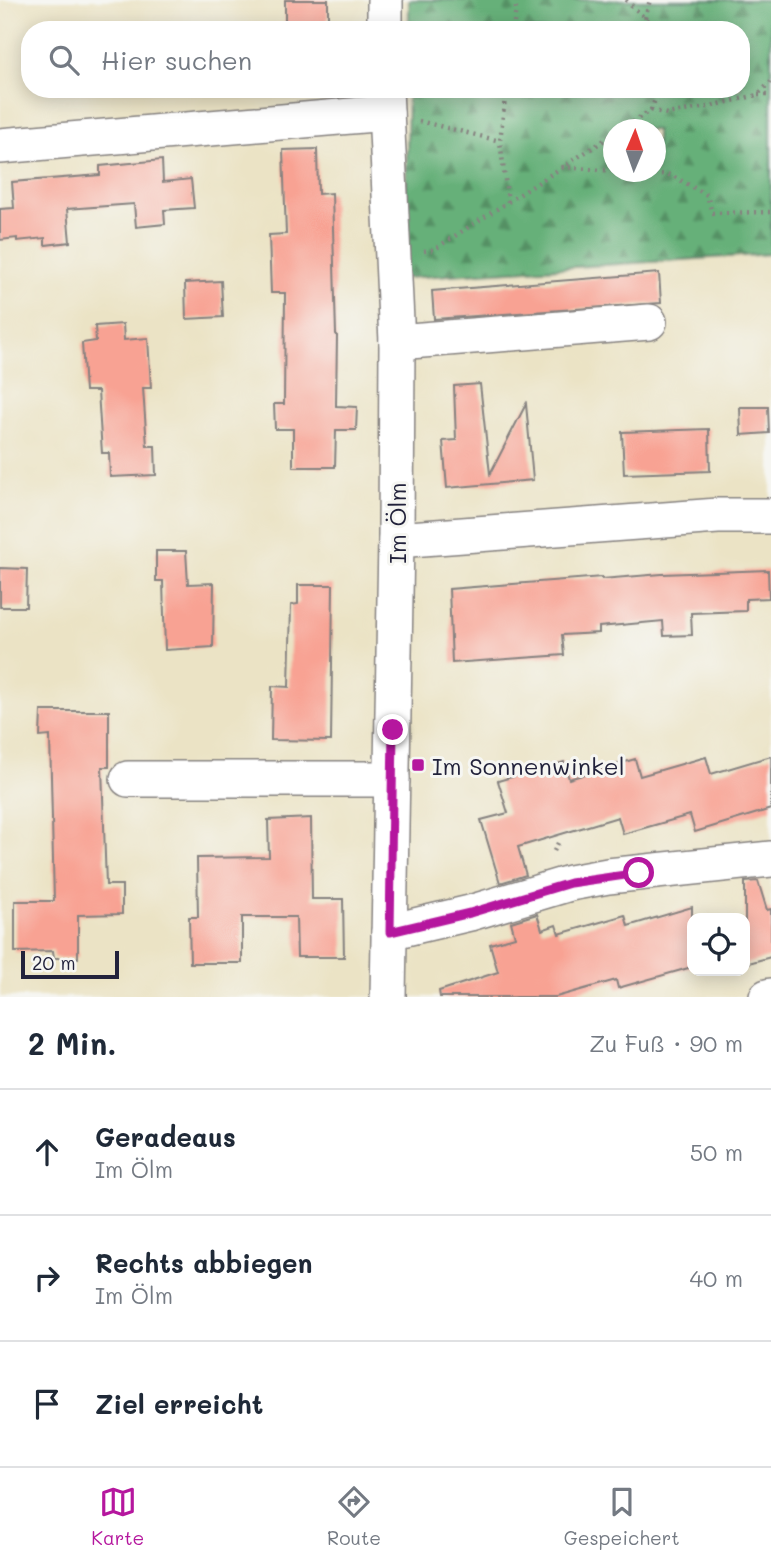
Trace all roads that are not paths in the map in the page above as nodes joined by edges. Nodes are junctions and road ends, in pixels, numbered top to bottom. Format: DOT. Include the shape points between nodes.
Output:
graph roads {
  1 [pos="385,0"];
  2 [pos="385,21"];
  3 [pos="385,101"];
  4 [pos="3,146"];
  5 [pos="649,322"];
  6 [pos="397,341"];
  7 [pos="771,516"];
  8 [pos="396,540"];
  9 [pos="128,779"];
  10 [pos="392,779"];
  11 [pos="771,859"];
  12 [pos="390,932"];
  13 [pos="388,997"];
  1 -- 2 [label="street"];
  3 -- 4 [label="street"];
  3 -- 6 [label="street, Im Ölm"];
  5 -- 6 [label="street"];
  6 -- 8 [label="street, Im Ölm"];
  7 -- 8 [label="street"];
  8 -- 10 [label="street, Im Ölm"];
  9 -- 10 [label="street"];
  10 -- 12 [label="street, Im Ölm"];
  11 -- 12 [label="street" via="570,883"];
  12 -- 13 [label="street, Im Ölm"];
}
